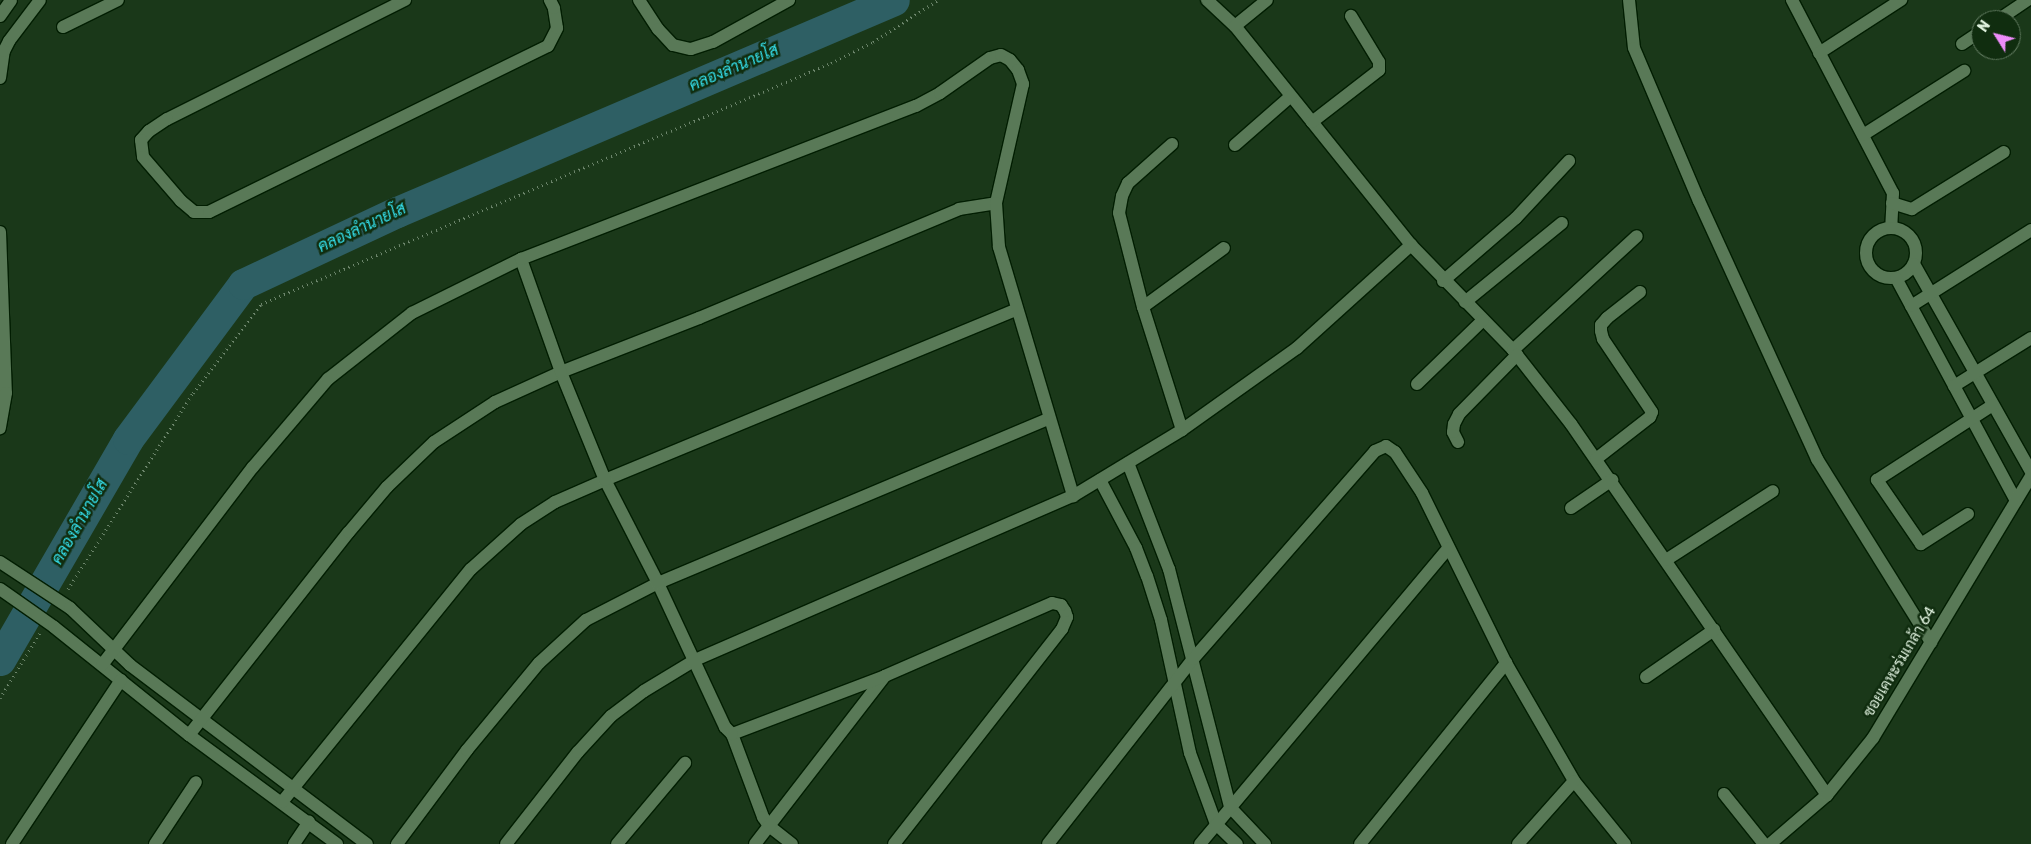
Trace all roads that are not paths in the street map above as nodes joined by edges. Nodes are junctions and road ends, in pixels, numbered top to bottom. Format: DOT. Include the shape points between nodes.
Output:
graph roads {
  1 [pos="11,0"];
  2 [pos="40,0"];
  3 [pos="118,0"];
  4 [pos="405,0"];
  5 [pos="550,0"];
  6 [pos="639,0"];
  7 [pos="789,0"];
  8 [pos="1207,0"];
  9 [pos="1267,0"];
  10 [pos="1628,0"];
  11 [pos="1792,0"];
  12 [pos="1901,0"];
  13 [pos="2028,0"];
  14 [pos="2013,10"];
  15 [pos="0,16"];
  16 [pos="1351,16"];
  17 [pos="1235,26"];
  18 [pos="64,27"];
  19 [pos="1971,38"];
  20 [pos="1962,44"];
  21 [pos="1819,53"];
  22 [pos="1964,71"];
  23 [pos="0,78"];
  24 [pos="1290,96"];
  25 [pos="1312,122"];
  26 [pos="1863,135"];
  27 [pos="1172,144"];
  28 [pos="1236,145"];
  29 [pos="2004,152"];
  30 [pos="1568,161"];
  31 [pos="996,203"];
  32 [pos="1892,203"];
  33 [pos="1562,223"];
  34 [pos="1891,228"];
  35 [pos="2031,230"];
  36 [pos="0,232"];
  37 [pos="1637,236"];
  38 [pos="1411,245"];
  39 [pos="1224,248"];
  40 [pos="521,259"];
  41 [pos="1,263"];
  42 [pos="1914,264"];
  43 [pos="1896,278"];
  44 [pos="1443,281"];
  45 [pos="1640,292"];
  46 [pos="1931,293"];
  47 [pos="1465,302"];
  48 [pos="1911,306"];
  49 [pos="1143,307"];
  50 [pos="1016,310"];
  51 [pos="1483,320"];
  52 [pos="2031,338"];
  53 [pos="1515,352"];
  54 [pos="561,372"];
  55 [pos="1975,372"];
  56 [pos="1417,384"];
  57 [pos="1954,386"];
  58 [pos="1994,405"];
  59 [pos="1048,419"];
  60 [pos="1972,419"];
  61 [pos="0,428"];
  62 [pos="1182,430"];
  63 [pos="1458,442"];
  64 [pos="1596,459"];
  65 [pos="1128,463"];
  66 [pos="2031,472"];
  67 [pos="2031,476"];
  68 [pos="605,480"];
  69 [pos="1100,480"];
  70 [pos="1612,480"];
  71 [pos="1773,491"];
  72 [pos="1072,496"];
  73 [pos="2016,501"];
  74 [pos="1571,508"];
  75 [pos="1968,514"];
  76 [pos="1448,548"];
  77 [pos="1666,560"];
  78 [pos="0,562"];
  79 [pos="658,583"];
  80 [pos="0,589"];
  81 [pos="1714,630"];
  82 [pos="1931,642"];
  83 [pos="114,650"];
  84 [pos="1193,659"];
  85 [pos="695,660"];
  86 [pos="1506,662"];
  87 [pos="102,665"];
  88 [pos="885,676"];
  89 [pos="1646,677"];
  90 [pos="120,680"];
  91 [pos="1174,685"];
  92 [pos="202,719"];
  93 [pos="732,734"];
  94 [pos="189,735"];
  95 [pos="685,763"];
  96 [pos="196,782"];
  97 [pos="1574,782"];
  98 [pos="293,788"];
  99 [pos="1724,794"];
  100 [pos="1827,795"];
  101 [pos="282,802"];
  102 [pos="1230,807"];
  103 [pos="309,822"];
  104 [pos="1216,824"];
  105 [pos="769,826"];
  106 [pos="12,844"];
  107 [pos="155,844"];
  108 [pos="294,844"];
  109 [pos="337,844"];
  110 [pos="367,844"];
  111 [pos="397,844"];
  112 [pos="506,844"];
  113 [pos="617,844"];
  114 [pos="755,844"];
  115 [pos="792,844"];
  116 [pos="894,844"];
  117 [pos="1048,844"];
  118 [pos="1200,844"];
  119 [pos="1237,844"];
  120 [pos="1265,844"];
  121 [pos="1360,844"];
  122 [pos="1518,844"];
  123 [pos="1625,844"];
  124 [pos="1764,844"];
  125 [pos="1770,844"];
  1 -- 15 [label="street"];
  2 -- 23 [label="street" via="4,51"];
  3 -- 18 [label="street"];
  4 -- 5 [label="street" via="167,120 141,140 143,157 194,212 209,212 548,46 557,28"];
  6 -- 7 [label="street" via="673,45 691,49 713,42"];
  8 -- 17 [label="street"];
  9 -- 17 [label="street"];
  10 -- 82 [label="street" via="1634,48 1699,201 1817,460"];
  11 -- 21 [label="street"];
  12 -- 21 [label="street"];
  13 -- 14 [label="street"];
  16 -- 25 [label="street" via="1379,62 1379,70"];
  17 -- 24 [label="street"];
  19 -- 20 [label="street"];
  21 -- 26 [label="street"];
  22 -- 26 [label="street"];
  24 -- 25 [label="street"];
  24 -- 28 [label="street"];
  25 -- 38 [label="street"];
  26 -- 32 [label="street" via="1893,192"];
  27 -- 49 [label="street" via="1128,183 1122,196 1119,213"];
  29 -- 32 [label="street" via="1912,209"];
  30 -- 44 [label="street" via="1516,218"];
  31 -- 40 [label="street" via="1023,84 1018,70 1001,55 990,58 916,106"];
  31 -- 50 [label="street" via="999,247"];
  31 -- 54 [label="street" via="960,209"];
  32 -- 34 [label="street"];
  33 -- 47 [label="street"];
  34 -- 42 [label="street" via="1903,230 1914,241"];
  34 -- 43 [label="street" via="1878,231 1872,237 1866,254 1872,270 1887,278"];
  35 -- 46 [label="street"];
  36 -- 41 [label="street"];
  37 -- 53 [label="street"];
  38 -- 44 [label="street"];
  38 -- 62 [label="street" via="1297,348"];
  39 -- 49 [label="street"];
  40 -- 54 [label="street"];
  40 -- 83 [label="street" via="412,313 328,379 253,467"];
  41 -- 61 [label="street" via="6,394"];
  42 -- 43 [label="street"];
  42 -- 46 [label="street"];
  43 -- 48 [label="street"];
  44 -- 47 [label="street"];
  45 -- 64 [label="street" via="1608,318 1601,331 1603,339 1652,412 1650,417"];
  46 -- 48 [label="street"];
  46 -- 55 [label="street"];
  47 -- 51 [label="street"];
  48 -- 57 [label="street"];
  49 -- 62 [label="street"];
  50 -- 59 [label="street"];
  50 -- 68 [label="street"];
  51 -- 53 [label="street"];
  51 -- 56 [label="street"];
  52 -- 55 [label="street"];
  53 -- 63 [label="street" via="1459,414 1453,432"];
  53 -- 64 [label="street"];
  54 -- 68 [label="street"];
  54 -- 92 [label="street" via="495,402 434,442 400,474 349,532"];
  55 -- 57 [label="street"];
  55 -- 58 [label="street"];
  57 -- 60 [label="street"];
  58 -- 60 [label="street"];
  58 -- 66 [label="street"];
  59 -- 72 [label="street"];
  59 -- 79 [label="street"];
  60 -- 73 [label="street"];
  60 -- 75 [label="street" via="1876,480 1921,544"];
  62 -- 65 [label="street"];
  64 -- 70 [label="street"];
  65 -- 69 [label="street"];
  65 -- 84 [label="street" via="1169,569"];
  67 -- 73 [label="street, ซอยเคหะร่มเกล้า 64"];
  68 -- 79 [label="street"];
  68 -- 98 [label="street" via="555,502 521,524 471,569"];
  69 -- 72 [label="street"];
  69 -- 91 [label="street" via="1147,576 1161,620"];
  70 -- 74 [label="street"];
  70 -- 77 [label="street"];
  71 -- 77 [label="street"];
  72 -- 85 [label="street"];
  73 -- 82 [label="street, ซอยเคหะร่มเกล้า 64"];
  76 -- 84 [label="street" via="1422,493 1395,452 1386,446 1376,451"];
  76 -- 86 [label="street"];
  76 -- 102 [label="street"];
  77 -- 81 [label="street"];
  78 -- 83 [label="street" via="70,608"];
  79 -- 85 [label="street"];
  79 -- 111 [label="street" via="586,620 539,663 467,750"];
  80 -- 87 [label="street"];
  81 -- 89 [label="street"];
  81 -- 100 [label="street"];
  82 -- 100 [label="street, ซอยเคหะร่มเกล้า 64" via="1873,738"];
  83 -- 87 [label="street"];
  83 -- 92 [label="street"];
  84 -- 91 [label="street"];
  84 -- 102 [label="street"];
  85 -- 93 [label="street" via="725,727"];
  85 -- 112 [label="street" via="611,716 578,752"];
  86 -- 97 [label="street"];
  86 -- 121 [label="street"];
  87 -- 90 [label="street"];
  88 -- 93 [label="street"];
  88 -- 105 [label="street"];
  88 -- 116 [label="street" via="1052,603 1061,605 1066,611 1062,629"];
  90 -- 94 [label="street"];
  90 -- 106 [label="street"];
  91 -- 104 [label="street" via="1190,754"];
  91 -- 117 [label="street"];
  92 -- 94 [label="street"];
  92 -- 98 [label="street"];
  93 -- 105 [label="street" via="757,804"];
  94 -- 101 [label="street"];
  95 -- 113 [label="street"];
  96 -- 107 [label="street"];
  97 -- 122 [label="street"];
  97 -- 123 [label="street"];
  98 -- 101 [label="street"];
  98 -- 110 [label="street"];
  99 -- 124 [label="street"];
  100 -- 125 [label="street, ซอยเคหะร่มเกล้า 64"];
  101 -- 103 [label="street"];
  102 -- 104 [label="street"];
  102 -- 120 [label="street"];
  103 -- 108 [label="street"];
  103 -- 109 [label="street"];
  104 -- 118 [label="street"];
  104 -- 119 [label="street"];
  105 -- 114 [label="street"];
  105 -- 115 [label="street"];
}
